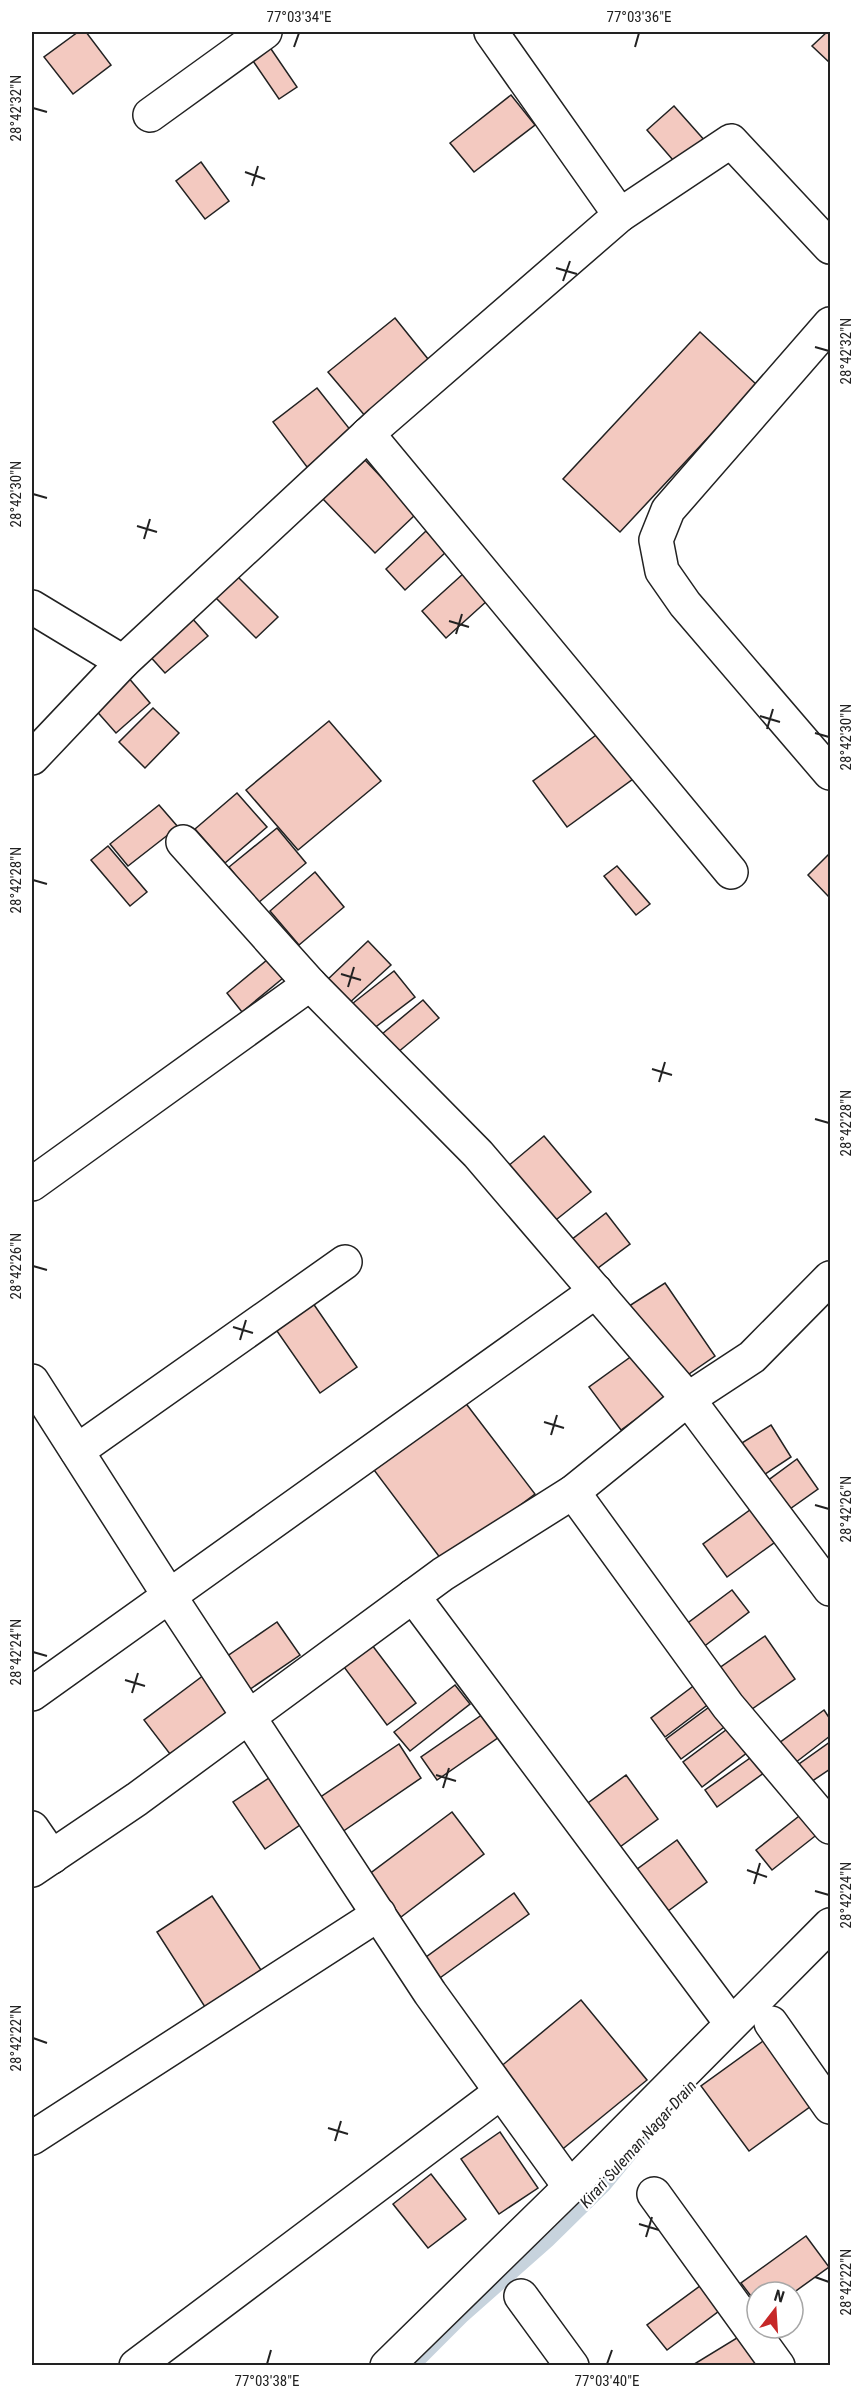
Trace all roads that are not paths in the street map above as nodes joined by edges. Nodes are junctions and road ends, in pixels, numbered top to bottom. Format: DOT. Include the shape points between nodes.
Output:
graph roads {
  1 [pos="265,32"];
  2 [pos="491,32"];
  3 [pos="150,115"];
  4 [pos="620,215"];
  5 [pos="831,247"];
  6 [pos="831,324"];
  7 [pos="368,434"];
  8 [pos="32,607"];
  9 [pos="123,662"];
  10 [pos="32,758"];
  11 [pos="831,773"];
  12 [pos="183,842"];
  13 [pos="731,872"];
  14 [pos="310,984"];
  15 [pos="32,1184"];
  16 [pos="345,1262"];
  17 [pos="831,1278"];
  18 [pos="596,1292"];
  19 [pos="32,1381"];
  20 [pos="688,1399"];
  21 [pos="77,1451"];
  22 [pos="573,1491"];
  23 [pos="831,1589"];
  24 [pos="412,1596"];
  25 [pos="170,1597"];
  26 [pos="32,1694"];
  27 [pos="249,1717"];
  28 [pos="831,1827"];
  29 [pos="32,1828"];
  30 [pos="42,1863"];
  31 [pos="378,1914"];
  32 [pos="831,1925"];
  33 [pos="731,2023"];
  34 [pos="771,2023"];
  35 [pos="501,2092"];
  36 [pos="831,2107"];
  37 [pos="32,2138"];
  38 [pos="570,2187"];
  39 [pos="654,2194"];
  40 [pos="521,2296"];
  41 [pos="136,2366"];
  42 [pos="387,2366"];
  43 [pos="572,2366"];
  44 [pos="777,2366"];
  1 -- 3 [label="street"];
  2 -- 4 [label="street"];
  4 -- 5 [label="street" via="731,141"];
  4 -- 7 [label="street"];
  6 -- 11 [label="street" via="668,510 656,540 662,571 685,604"];
  7 -- 9 [label="street"];
  7 -- 13 [label="street"];
  8 -- 9 [label="street"];
  9 -- 10 [label="street"];
  12 -- 14 [label="street"];
  14 -- 15 [label="street"];
  14 -- 18 [label="street" via="478,1154"];
  16 -- 21 [label="street"];
  17 -- 20 [label="street" via="752,1357"];
  18 -- 20 [label="street"];
  18 -- 25 [label="street"];
  19 -- 21 [label="street"];
  20 -- 22 [label="street"];
  20 -- 23 [label="street"];
  21 -- 25 [label="street"];
  22 -- 24 [label="street"];
  22 -- 28 [label="street" via="728,1706"];
  24 -- 27 [label="street"];
  24 -- 33 [label="street"];
  25 -- 26 [label="street"];
  25 -- 27 [label="street"];
  27 -- 30 [label="street"];
  27 -- 31 [label="street"];
  29 -- 30 [label="street"];
  31 -- 35 [label="street"];
  31 -- 37 [label="street"];
  32 -- 33 [label="street"];
  33 -- 38 [label="street"];
  34 -- 36 [label="street"];
  35 -- 38 [label="street"];
  35 -- 41 [label="street"];
  38 -- 42 [label="street"];
  39 -- 44 [label="street"];
  40 -- 43 [label="street"];
}
